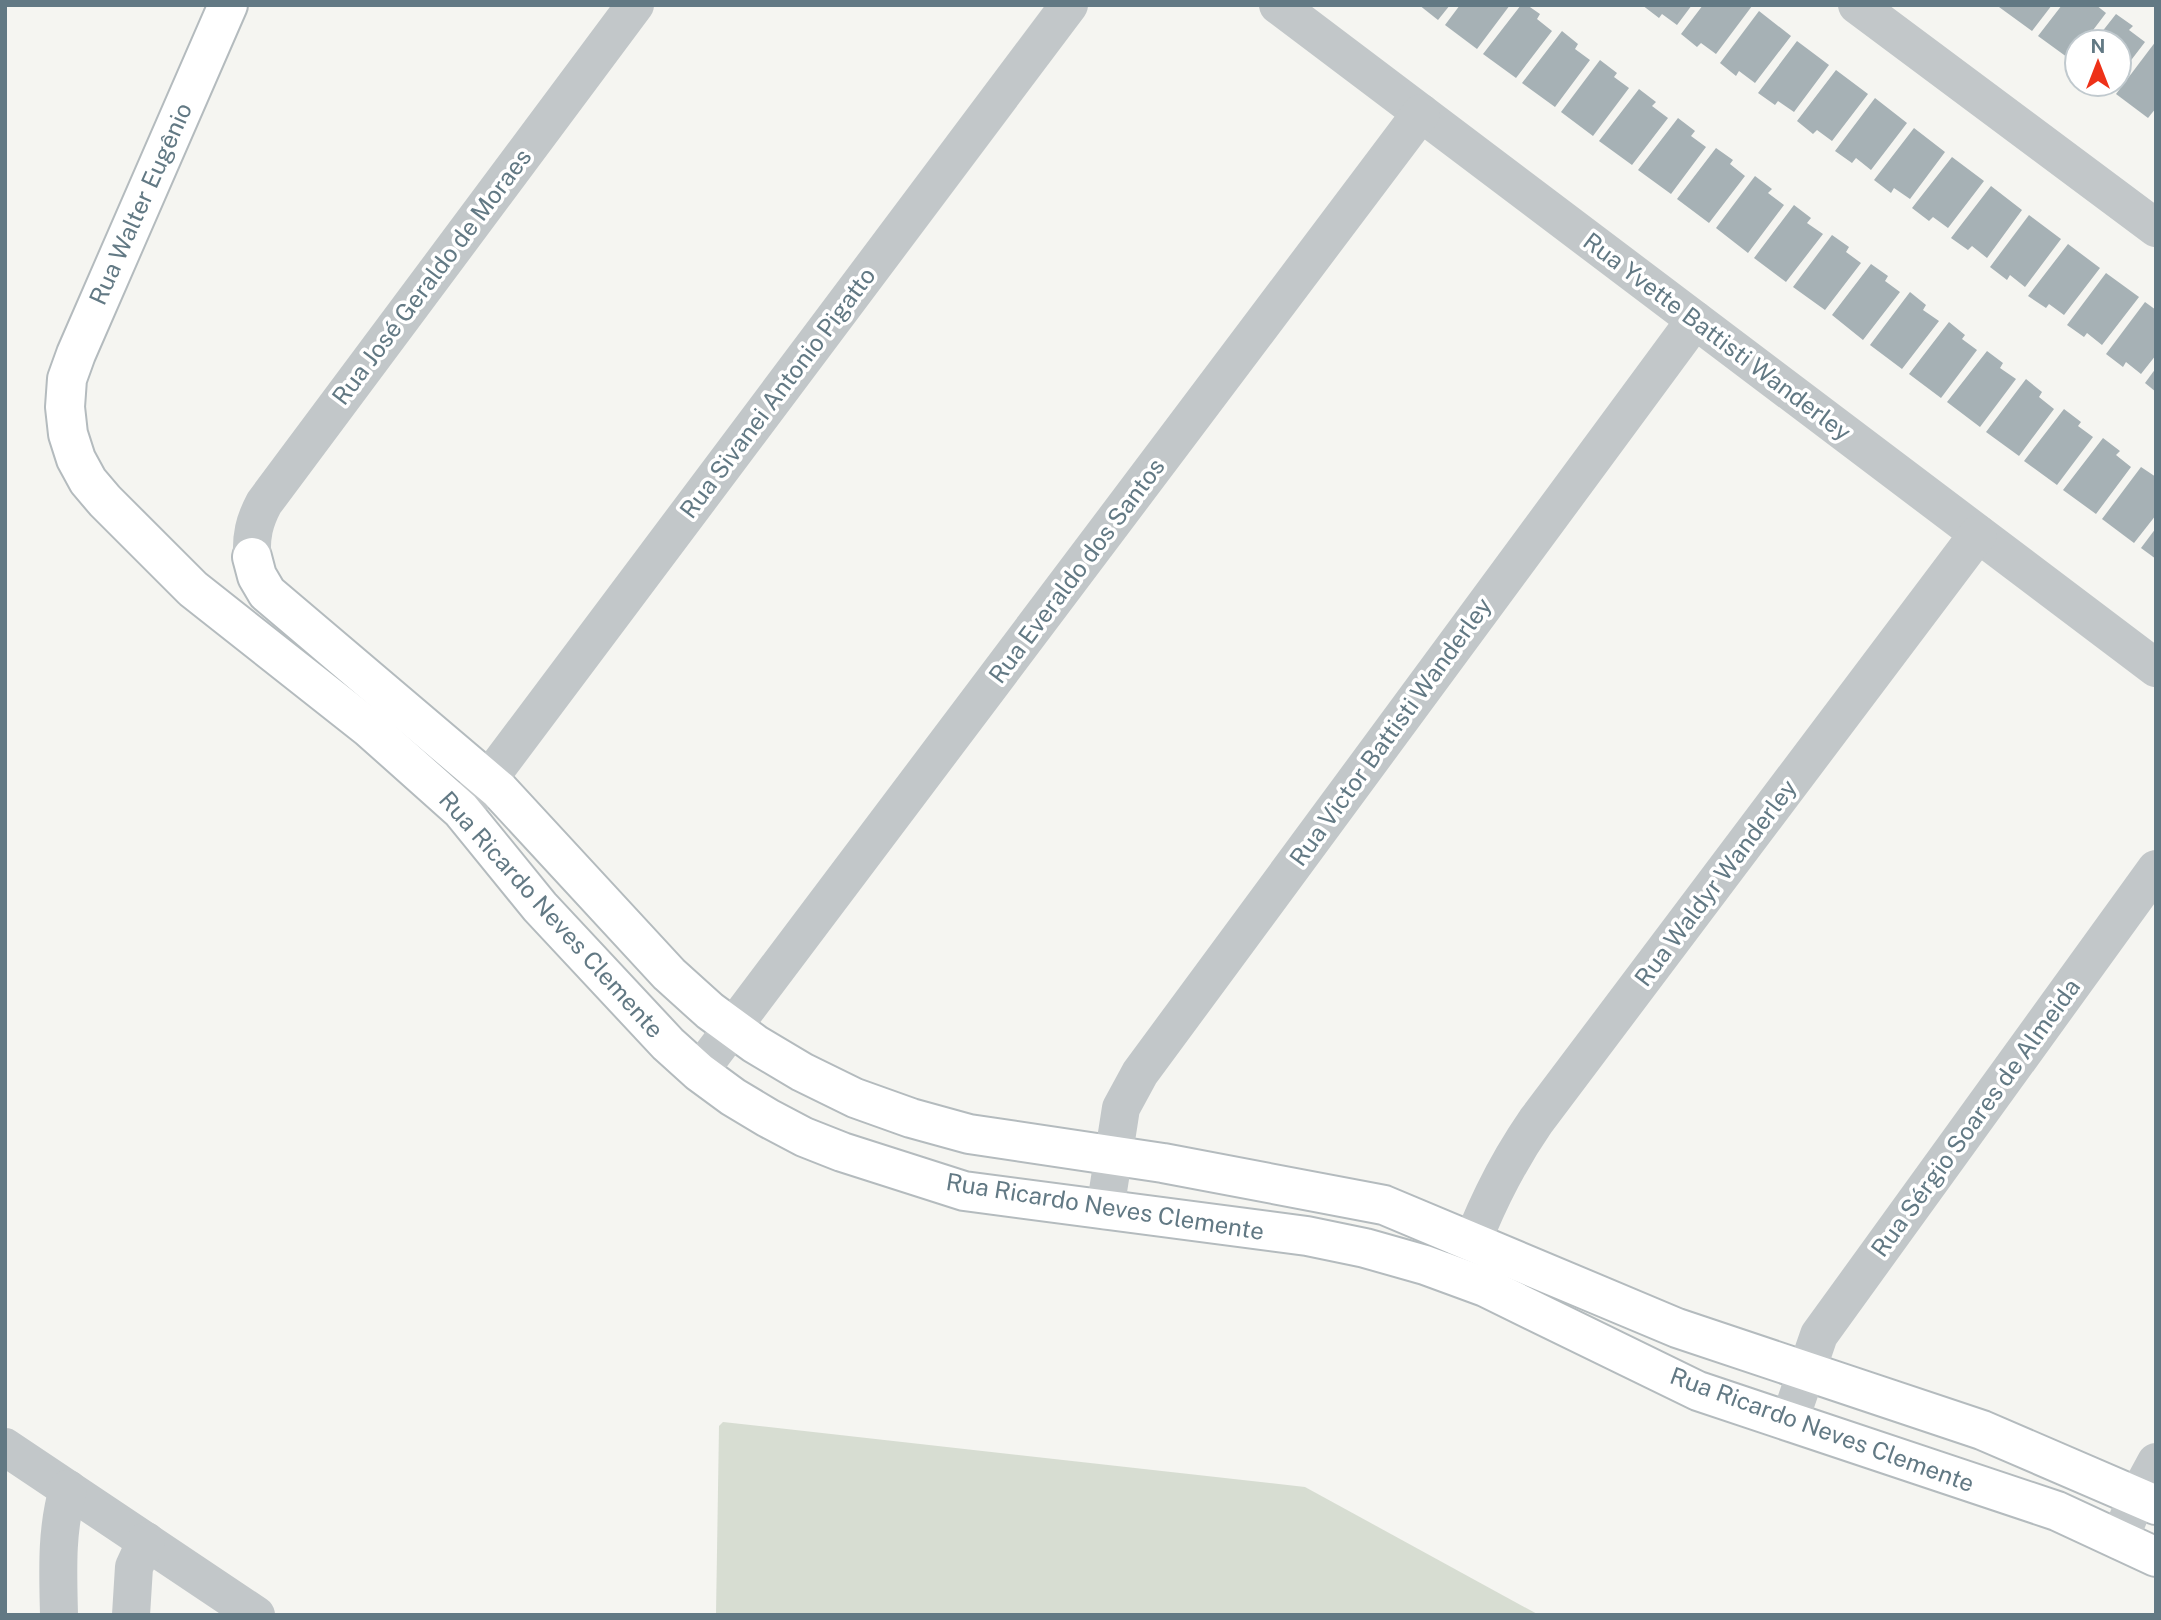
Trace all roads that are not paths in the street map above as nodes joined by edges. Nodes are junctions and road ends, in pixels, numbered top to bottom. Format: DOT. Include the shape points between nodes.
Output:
graph roads {
  1 [pos="228,5"];
  2 [pos="635,5"];
  3 [pos="1069,5"];
  4 [pos="1278,5"];
  5 [pos="1857,5"];
  6 [pos="1421,113"];
  7 [pos="2156,228"];
  8 [pos="1695,320"];
  9 [pos="65,407"];
  10 [pos="1978,534"];
  11 [pos="252,557"];
  12 [pos="2156,668"];
  13 [pos="488,780"];
  14 [pos="461,810"];
  15 [pos="2156,869"];
  16 [pos="732,1027"];
  17 [pos="699,1072"];
  18 [pos="1113,1156"];
  19 [pos="1105,1210"];
  20 [pos="1465,1259"];
  21 [pos="1805,1371"];
  22 [pos="1789,1422"];
  23 [pos="5,1447"];
  24 [pos="2156,1462"];
  25 [pos="68,1489"];
  26 [pos="2146,1501"];
  27 [pos="2119,1540"];
  28 [pos="146,1541"];
  29 [pos="2156,1557"];
  30 [pos="59,1615"];
  31 [pos="131,1615"];
  32 [pos="256,1615"];
  1 -- 9 [label="street, Rua Walter Eugênio" via="76,354 67,379"];
  2 -- 11 [label="street, Rua José Geraldo de Moraes" via="264,503 253,529"];
  3 -- 13 [label="street, Rua Sivanei Antonio Pigatto"];
  4 -- 6 [label="street, Rua Yvette Battisti Wanderley"];
  5 -- 7 [label="street"];
  6 -- 8 [label="street, Rua Yvette Battisti Wanderley"];
  6 -- 16 [label="street, Rua Everaldo dos Santos"];
  8 -- 10 [label="street, Rua Yvette Battisti Wanderley"];
  8 -- 18 [label="street, Rua Victor Battisti Wanderley" via="1140,1073 1121,1108"];
  9 -- 14 [label="street, Rua Ricardo Neves Clemente" via="76,459 88,481 115,511 193,589 369,728"];
  10 -- 12 [label="street, Rua Yvette Battisti Wanderley"];
  10 -- 20 [label="street, Rua Waldyr Wanderley" via="1536,1121 1492,1193"];
  11 -- 13 [label="street, Rua Ricardo Neves Clemente" via="267,593"];
  13 -- 14 [label="street, Rua Sivanei Antonio Pigatto"];
  13 -- 16 [label="street, Rua Ricardo Neves Clemente" via="669,974"];
  14 -- 17 [label="street, Rua Ricardo Neves Clemente" via="540,907"];
  15 -- 21 [label="street, Rua Sérgio Soares de Almeida" via="1819,1335"];
  16 -- 17 [label="street, Rua Everaldo dos Santos"];
  16 -- 18 [label="street, Rua Ricardo Neves Clemente" via="802,1072 911,1118 969,1134"];
  17 -- 19 [label="street, Rua Ricardo Neves Clemente" via="768,1118 842,1152 964,1191"];
  18 -- 19 [label="street, Rua Victor Battisti Wanderley"];
  18 -- 20 [label="street, Rua Ricardo Neves Clemente" via="1384,1205"];
  19 -- 20 [label="street, Rua Ricardo Neves Clemente"];
  20 -- 21 [label="street, Rua Ricardo Neves Clemente"];
  20 -- 22 [label="street, Rua Ricardo Neves Clemente" via="1485,1287 1699,1391"];
  21 -- 22 [label="street, Rua Sérgio Soares de Almeida"];
  21 -- 26 [label="street, Rua Ricardo Neves Clemente" via="1982,1430"];
  22 -- 27 [label="street, Rua Ricardo Neves Clemente" via="2057,1511"];
  23 -- 25 [label="street"];
  24 -- 26 [label="street"];
  25 -- 28 [label="street"];
  25 -- 30 [label="street" via="58,1540"];
  26 -- 27 [label="street"];
  27 -- 29 [label="street, Rua Ricardo Neves Clemente"];
  28 -- 31 [label="street" via="134,1567"];
  28 -- 32 [label="street"];
}
